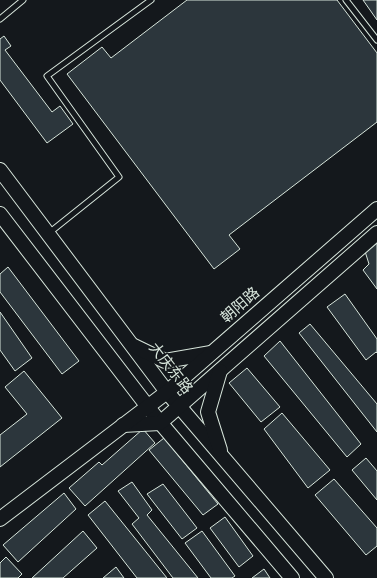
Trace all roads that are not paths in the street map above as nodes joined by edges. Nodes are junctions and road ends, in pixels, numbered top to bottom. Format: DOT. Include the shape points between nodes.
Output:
graph roads {
  1 [pos="23,0"];
  2 [pos="151,0"];
  3 [pos="346,0"];
  4 [pos="0,18"];
  5 [pos="377,40"];
  6 [pos="0,170"];
  7 [pos="377,209"];
  8 [pos="0,214"];
  9 [pos="48,233"];
  10 [pos="377,233"];
  11 [pos="132,346"];
  12 [pos="212,353"];
  13 [pos="220,371"];
  14 [pos="167,392"];
  15 [pos="148,406"];
  16 [pos="180,407"];
  17 [pos="160,423"];
  18 [pos="124,425"];
  19 [pos="222,456"];
  20 [pos="0,519"];
  21 [pos="292,578"];
  22 [pos="326,578"];
  1 -- 4 [label="lane"];
  2 -- 9 [label="lane" via="47,76 119,177"];
  3 -- 5 [label="lane"];
  6 -- 9 [label="main road, 大庆东路"];
  7 -- 12 [label="main road, 朝阳路"];
  8 -- 15 [label="main road"];
  9 -- 11 [label="main road, 大庆东路"];
  10 -- 13 [label="main road"];
  11 -- 12 [label="main road" via="165,361"];
  11 -- 14 [label="main road, 大庆东路"];
  12 -- 14 [label="main road, 朝阳路"];
  13 -- 16 [label="main road"];
  13 -- 19 [label="main road" via="208,412"];
  14 -- 15 [label="main road, 朝阳路"];
  14 -- 16 [label="main road, 大庆东路"];
  15 -- 17 [label="main road"];
  15 -- 18 [label="main road, 朝阳路"];
  16 -- 17 [label="main road"];
  16 -- 19 [label="main road, 大庆东路"];
  17 -- 18 [label="main road"];
  17 -- 21 [label="main road"];
  18 -- 20 [label="main road, 朝阳路"];
  19 -- 22 [label="main road, 大庆东路"];
}
